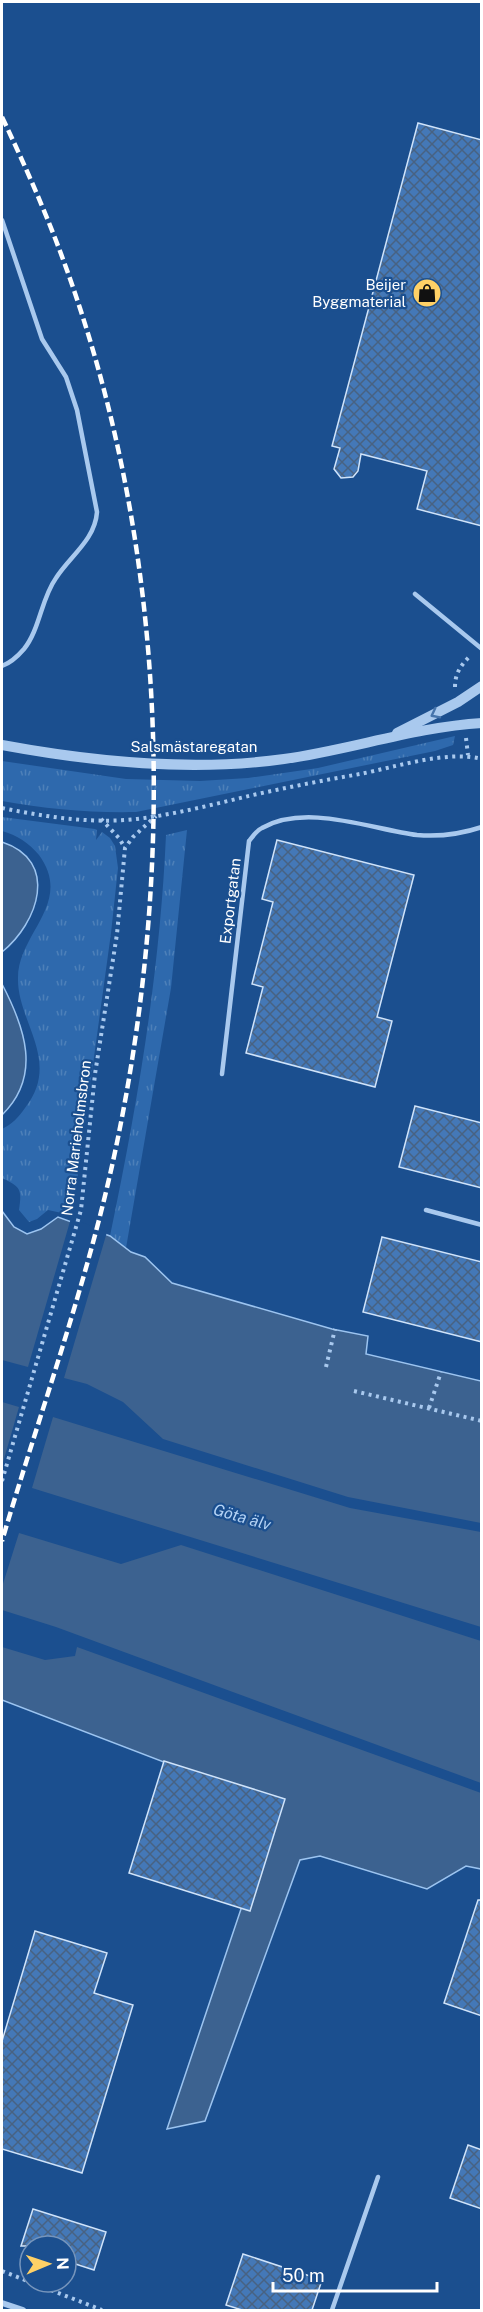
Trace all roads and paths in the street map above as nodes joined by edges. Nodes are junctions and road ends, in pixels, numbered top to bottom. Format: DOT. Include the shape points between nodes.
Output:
graph roads {
  1 [pos="2,220"];
  2 [pos="415,594"];
  3 [pos="482,649"];
  4 [pos="2,666"];
  5 [pos="482,686"];
  6 [pos="482,723"];
  7 [pos="386,739"];
  8 [pos="2,745"];
  9 [pos="482,759"];
  10 [pos="2,808"];
  11 [pos="156,816"];
  12 [pos="101,819"];
  13 [pos="482,827"];
  14 [pos="124,848"];
  15 [pos="222,1074"];
  16 [pos="426,1210"];
  17 [pos="482,1225"];
  18 [pos="335,1329"];
  19 [pos="326,1367"];
  20 [pos="441,1372"];
  21 [pos="354,1390"];
  22 [pos="429,1408"];
  23 [pos="482,1420"];
  24 [pos="2,1480"];
  25 [pos="378,2177"];
  26 [pos="2,2271"];
  27 [pos="2,2303"];
  28 [pos="23,2310"];
  29 [pos="102,2310"];
  30 [pos="332,2310"];
  1 -- 4 [label="lane" via="42,339 66,377 77,410 97,512 96,525 55,578 24,649"];
  2 -- 3 [label="lane"];
  5 -- 7 [label="street, Salsmästaregatan, one-way"];
  6 -- 7 [label="street, Salsmästaregatan"];
  7 -- 8 [label="street, Salsmästaregatan" via="284,759 225,764 112,760"];
  9 -- 11 [label="path" via="468,755 433,759"];
  10 -- 12 [label="path"];
  11 -- 12 [label="path"];
  11 -- 14 [label="path"];
  12 -- 14 [label="path"];
  13 -- 15 [label="lane, Exportgatan" via="458,835 420,835 316,817 281,819 260,829 249,841"];
  14 -- 24 [label="path, Norra Marieholmsbron" via="117,934 95,1074 81,1210"];
  16 -- 17 [label="lane"];
  18 -- 19 [label="path"];
  20 -- 22 [label="path"];
  21 -- 22 [label="path"];
  22 -- 23 [label="path"];
  25 -- 30 [label="lane"];
  26 -- 29 [label="path"];
  27 -- 28 [label="street"];
}
